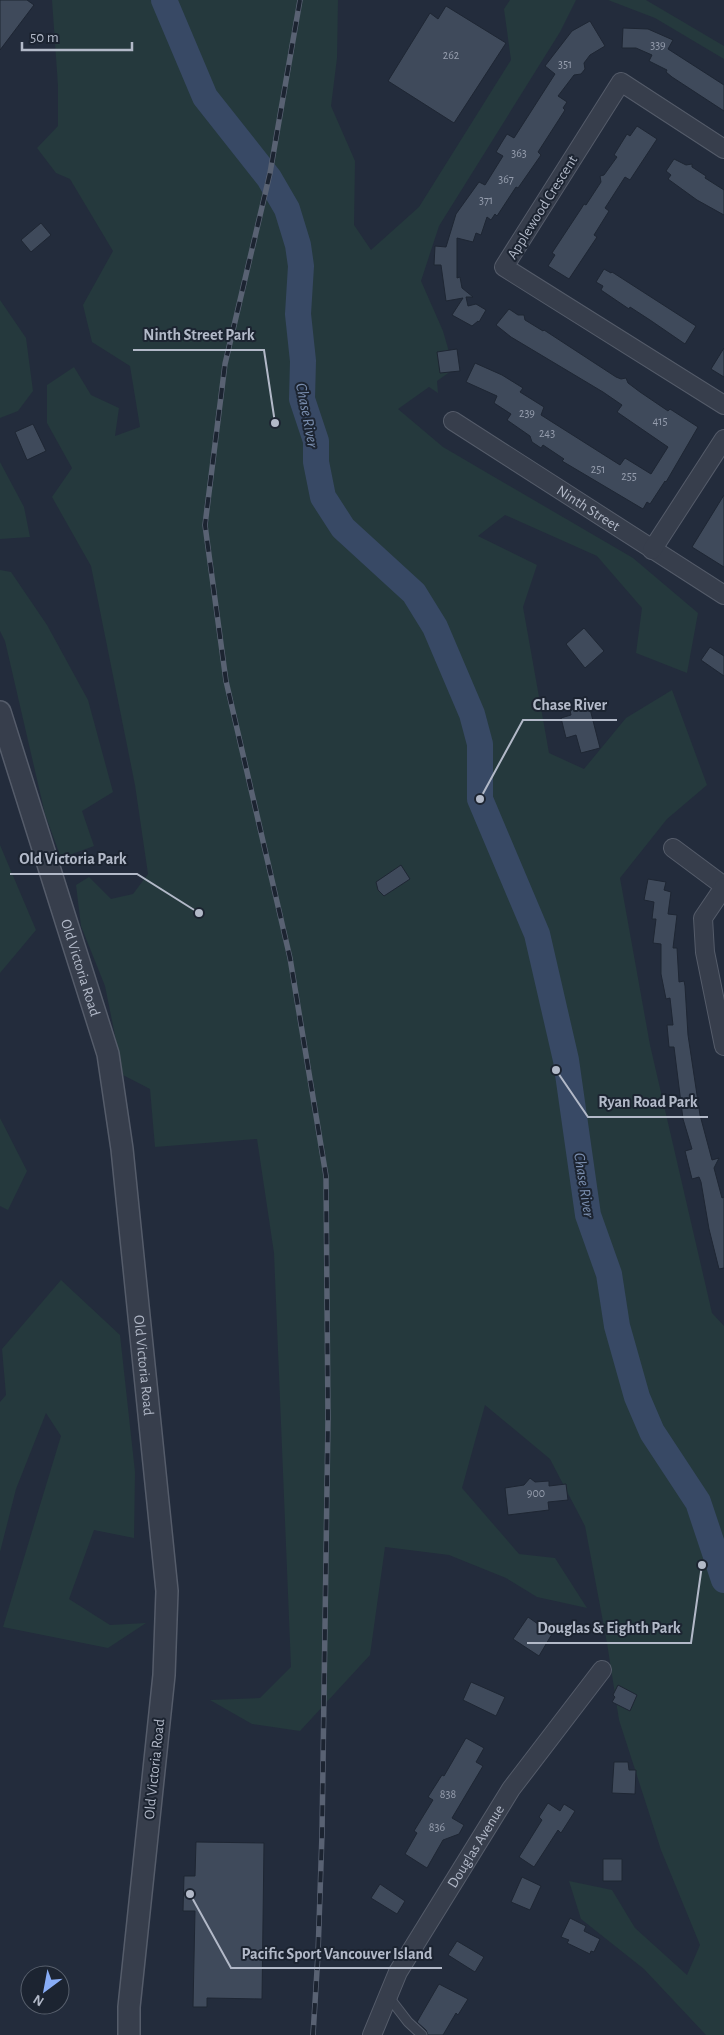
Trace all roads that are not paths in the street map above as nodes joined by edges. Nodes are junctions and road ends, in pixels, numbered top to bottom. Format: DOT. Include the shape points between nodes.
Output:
graph roads {
  1 [pos="724,148"];
  2 [pos="724,406"];
  3 [pos="453,421"];
  4 [pos="724,439"];
  5 [pos="652,550"];
  6 [pos="724,595"];
  7 [pos="0,712"];
  8 [pos="672,848"];
  9 [pos="724,886"];
  10 [pos="724,1046"];
  11 [pos="602,1670"];
  12 [pos="388,1996"];
  13 [pos="129,2035"];
  14 [pos="372,2035"];
  15 [pos="422,2035"];
  1 -- 2 [label="street, Applewood Crescent" via="621,82 504,267"];
  3 -- 5 [label="street, Ninth Street"];
  4 -- 5 [label="street"];
  5 -- 6 [label="street, Ninth Street"];
  7 -- 13 [label="street, Old Victoria Road" via="108,1054 122,1150 167,1591 164,1675 129,2007"];
  8 -- 9 [label="street"];
  9 -- 10 [label="street" via="703,918 704,952"];
  11 -- 12 [label="street, Douglas Avenue" via="511,1789 398,1972"];
  12 -- 14 [label="street, Douglas Avenue"];
  12 -- 15 [label="lane"];
}
